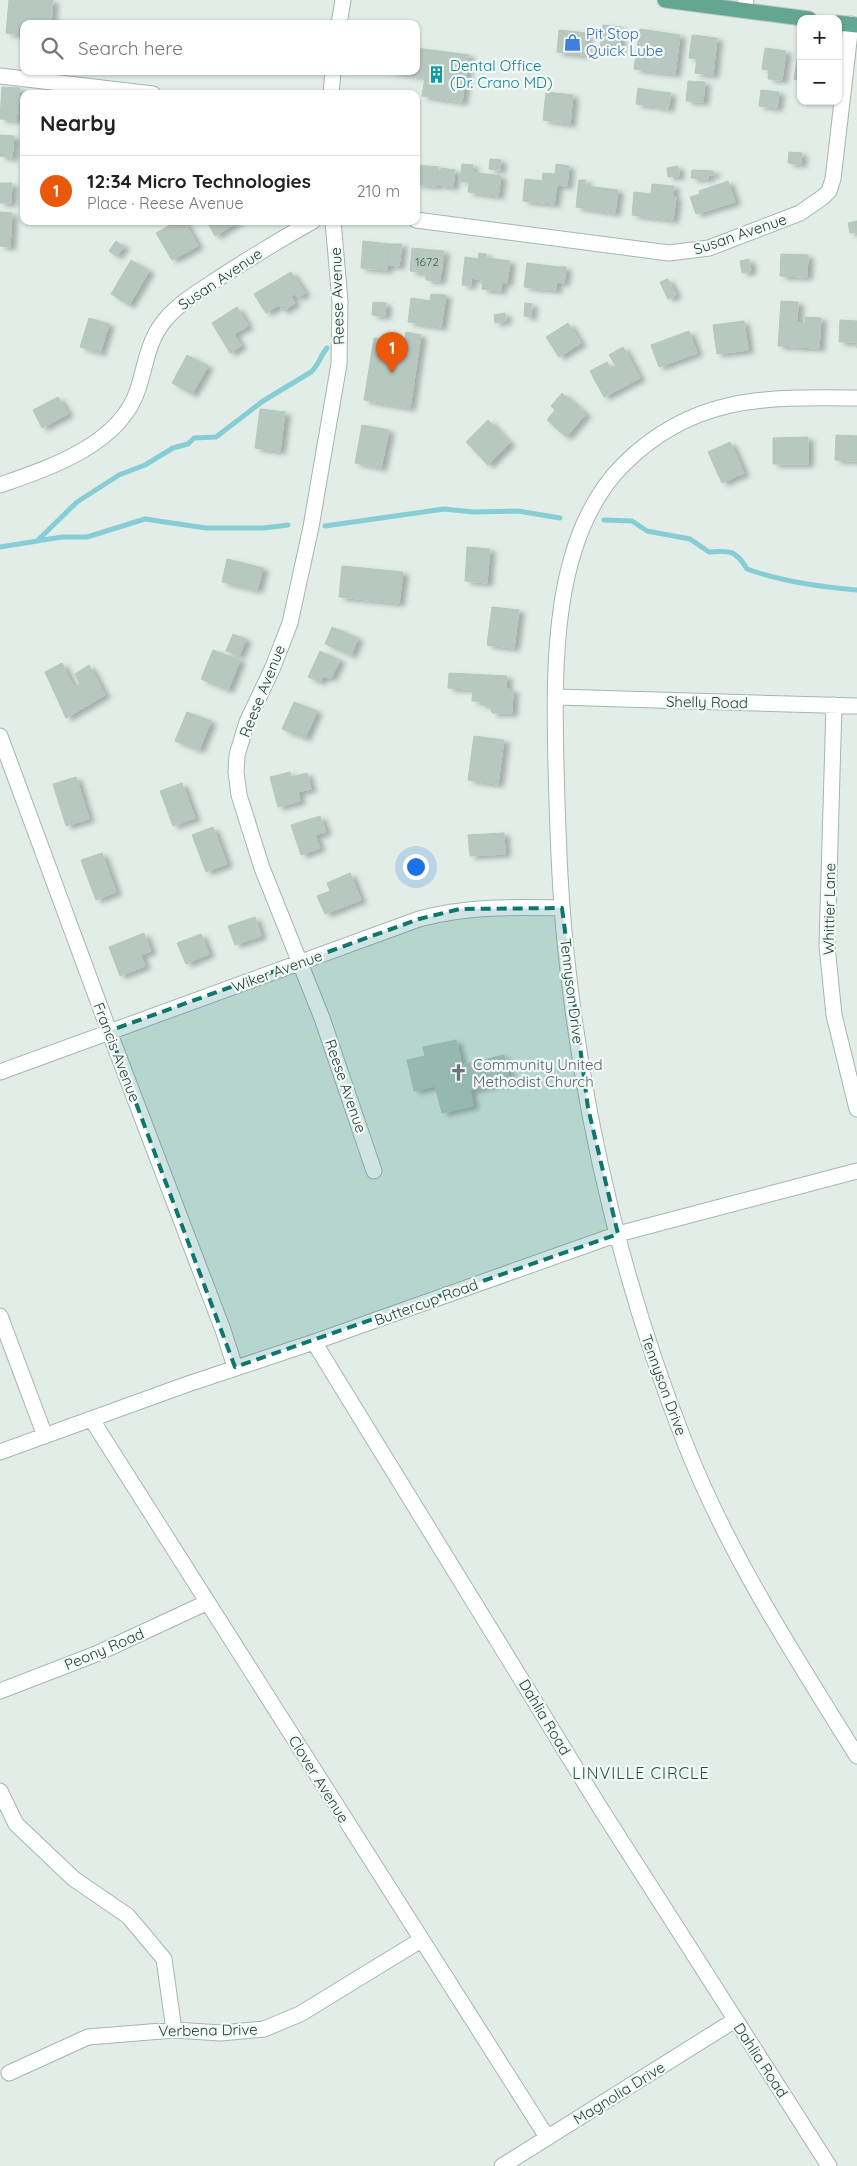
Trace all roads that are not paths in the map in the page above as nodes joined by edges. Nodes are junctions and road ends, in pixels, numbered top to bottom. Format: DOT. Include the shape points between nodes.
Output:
graph roads {
  1 [pos="343,0"];
  2 [pos="665,0"];
  3 [pos="745,5"];
  4 [pos="797,16"];
  5 [pos="340,20"];
  6 [pos="849,24"];
  7 [pos="333,75"];
  8 [pos="0,76"];
  9 [pos="119,90"];
  10 [pos="332,90"];
  11 [pos="420,221"];
  12 [pos="306,225"];
  13 [pos="334,225"];
  14 [pos="857,398"];
  15 [pos="0,485"];
  16 [pos="557,697"];
  17 [pos="834,706"];
  18 [pos="857,706"];
  19 [pos="0,736"];
  20 [pos="562,908"];
  21 [pos="301,962"];
  22 [pos="109,1031"];
  23 [pos="0,1072"];
  24 [pos="857,1109"];
  25 [pos="857,1171"];
  26 [pos="374,1172"];
  27 [pos="618,1234"];
  28 [pos="0,1316"];
  29 [pos="314,1342"];
  30 [pos="235,1367"];
  31 [pos="92,1420"];
  32 [pos="45,1436"];
  33 [pos="0,1452"];
  34 [pos="206,1603"];
  35 [pos="0,1691"];
  36 [pos="857,1756"];
  37 [pos="0,1791"];
  38 [pos="421,1940"];
  39 [pos="735,2020"];
  40 [pos="174,2030"];
  41 [pos="9,2073"];
  42 [pos="547,2137"];
  43 [pos="502,2166"];
  44 [pos="829,2166"];
  1 -- 5 [label="street"];
  2 -- 3 [label="main road"];
  3 -- 4 [label="main road"];
  6 -- 11 [label="street, Susan Avenue" via="833,178 829,191 800,213 709,248 669,253"];
  7 -- 10 [label="street"];
  8 -- 9 [label="street"];
  12 -- 15 [label="street, Susan Avenue" via="264,249 173,311 151,342 137,391 126,414 89,447 50,468"];
  13 -- 21 [label="street, Reese Avenue" via="340,301 339,364 311,527 290,623 247,722 236,765 242,807 262,868"];
  14 -- 16 [label="street, Tennyson Drive" via="789,397 735,403 706,411 672,427 624,463 594,503 576,542 567,574 559,634"];
  16 -- 17 [label="street, Shelly Road"];
  16 -- 20 [label="street, Tennyson Drive" via="558,854"];
  17 -- 18 [label="street, Shelly Road"];
  17 -- 24 [label="street, Whittier Lane" via="827,946 834,1015"];
  19 -- 22 [label="street, Francis Avenue"];
  20 -- 21 [label="street, Wiker Avenue" via="495,907 447,912"];
  20 -- 27 [label="street, Tennyson Drive" via="588,1108"];
  21 -- 22 [label="street, Wiker Avenue"];
  21 -- 26 [label="street, Reese Avenue"];
  22 -- 23 [label="street, Wiker Avenue"];
  22 -- 30 [label="street, Francis Avenue"];
  25 -- 27 [label="street, Buttercup Road"];
  27 -- 29 [label="street, Buttercup Road"];
  27 -- 36 [label="street, Tennyson Drive" via="644,1328 698,1475 764,1608"];
  28 -- 32 [label="street"];
  29 -- 30 [label="street, Buttercup Road"];
  29 -- 39 [label="street, Dahlia Road" via="599,1806"];
  30 -- 31 [label="street, Buttercup Road"];
  31 -- 32 [label="street, Buttercup Road"];
  31 -- 34 [label="street, Clover Avenue"];
  32 -- 33 [label="street, Buttercup Road"];
  34 -- 35 [label="street, Peony Road" via="96,1654"];
  34 -- 38 [label="street, Clover Avenue"];
  37 -- 40 [label="street" via="16,1824 74,1879 128,1916 164,1959"];
  38 -- 40 [label="street, Verbena Drive" via="300,2014 264,2029 221,2033"];
  38 -- 42 [label="street, Clover Avenue"];
  39 -- 42 [label="street, Magnolia Drive"];
  39 -- 44 [label="street, Dahlia Road"];
  40 -- 41 [label="street, Verbena Drive" via="88,2036"];
  42 -- 43 [label="street, Magnolia Drive"];
}
